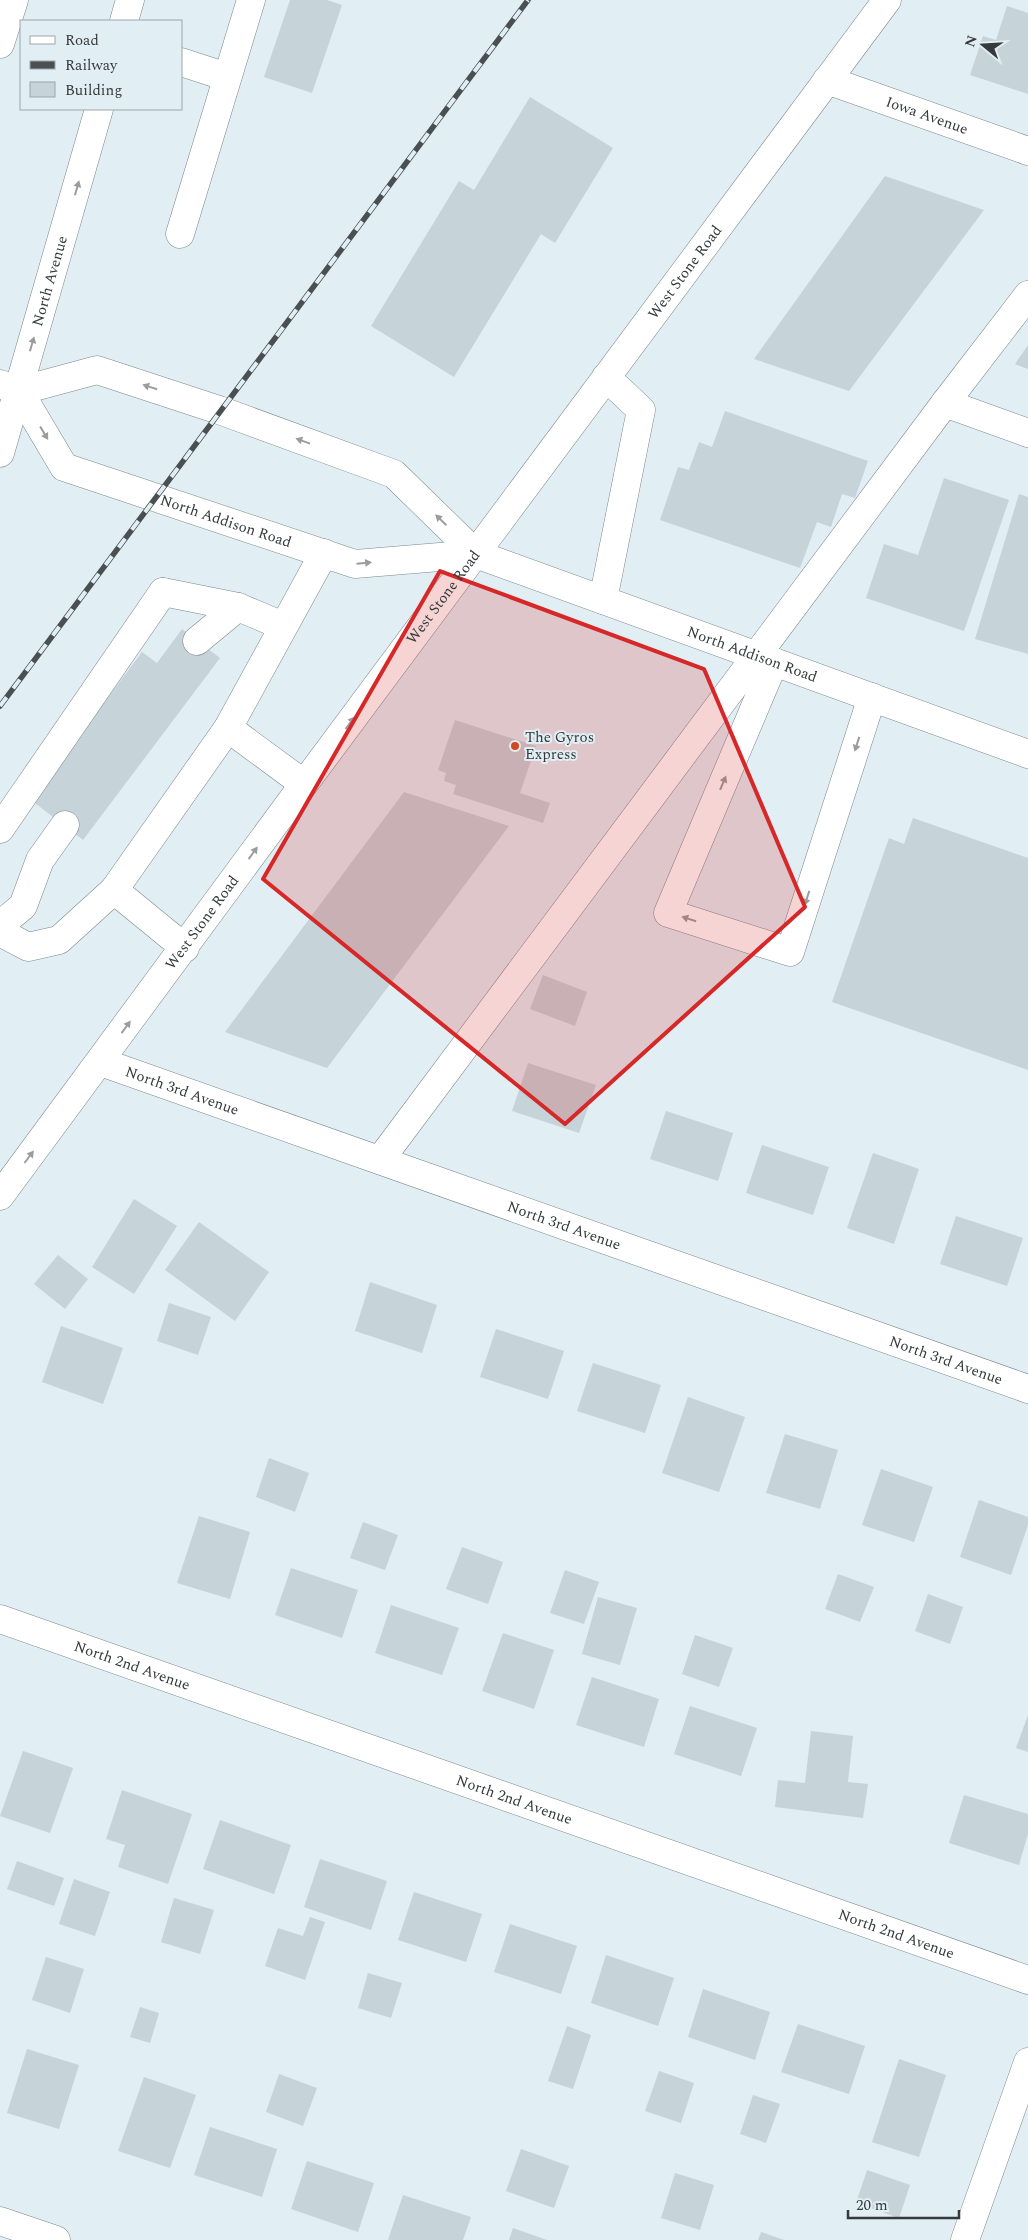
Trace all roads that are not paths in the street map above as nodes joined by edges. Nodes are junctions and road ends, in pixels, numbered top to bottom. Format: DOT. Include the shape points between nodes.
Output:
graph roads {
  1 [pos="14,0"];
  2 [pos="130,0"];
  3 [pos="251,0"];
  4 [pos="887,0"];
  5 [pos="124,20"];
  6 [pos="0,44"];
  7 [pos="182,62"];
  8 [pos="228,77"];
  9 [pos="827,80"];
  10 [pos="99,110"];
  11 [pos="1028,151"];
  12 [pos="180,234"];
  13 [pos="1028,296"];
  14 [pos="606,377"];
  15 [pos="10,388"];
  16 [pos="945,403"];
  17 [pos="1028,433"];
  18 [pos="0,453"];
  19 [pos="324,553"];
  20 [pos="476,554"];
  21 [pos="163,592"];
  22 [pos="603,600"];
  23 [pos="238,607"];
  24 [pos="284,626"];
  25 [pos="197,641"];
  26 [pos="766,659"];
  27 [pos="872,697"];
  28 [pos="228,728"];
  29 [pos="1028,754"];
  30 [pos="304,784"];
  31 [pos="0,794"];
  32 [pos="65,825"];
  33 [pos="0,829"];
  34 [pos="114,890"];
  35 [pos="0,925"];
  36 [pos="0,932"];
  37 [pos="185,948"];
  38 [pos="101,1062"];
  39 [pos="380,1160"];
  40 [pos="0,1196"];
  41 [pos="1028,1389"];
  42 [pos="0,1619"];
  43 [pos="1028,1980"];
  44 [pos="1028,2062"];
  45 [pos="0,2221"];
  46 [pos="56,2240"];
  47 [pos="966,2240"];
  1 -- 6 [label="street"];
  2 -- 5 [label="street"];
  3 -- 8 [label="street"];
  4 -- 9 [label="street, West Stone Road"];
  7 -- 8 [label="street"];
  8 -- 12 [label="street"];
  9 -- 11 [label="street, Iowa Avenue"];
  9 -- 14 [label="street, West Stone Road"];
  15 -- 10 [label="street, North Avenue, one-way"];
  13 -- 16 [label="street"];
  14 -- 20 [label="street, West Stone Road"];
  14 -- 22 [label="street" via="642,410"];
  15 -- 18 [label="street, North Avenue"];
  15 -- 19 [label="street, North Addison Road, one-way" via="64,467"];
  20 -- 15 [label="street, North Addison Road, one-way" via="394,474 219,410 97,370"];
  16 -- 17 [label="street"];
  16 -- 26 [label="street"];
  19 -- 20 [label="street, North Addison Road, one-way" via="355,564"];
  19 -- 24 [label="street"];
  20 -- 22 [label="street, North Addison Road"];
  30 -- 20 [label="street, West Stone Road, one-way"];
  21 -- 23 [label="street"];
  21 -- 31 [label="street"];
  21 -- 33 [label="street"];
  22 -- 26 [label="street, North Addison Road"];
  23 -- 24 [label="street"];
  23 -- 25 [label="street"];
  24 -- 28 [label="street"];
  26 -- 27 [label="street, North Addison Road"];
  27 -- 26 [label="street, one-way" via="790,952 668,913"];
  26 -- 39 [label="street"];
  27 -- 29 [label="street, North Addison Road"];
  28 -- 30 [label="street"];
  28 -- 34 [label="street"];
  37 -- 30 [label="street, West Stone Road, one-way"];
  32 -- 35 [label="street" via="40,860 23,906"];
  34 -- 36 [label="street" via="59,940 28,947"];
  34 -- 37 [label="street"];
  38 -- 37 [label="street, West Stone Road, one-way"];
  38 -- 39 [label="street, North 3rd Avenue"];
  40 -- 38 [label="street, West Stone Road, one-way"];
  39 -- 41 [label="street, North 3rd Avenue"];
  42 -- 43 [label="street, North 2nd Avenue"];
  44 -- 47 [label="street"];
  45 -- 46 [label="street"];
}
